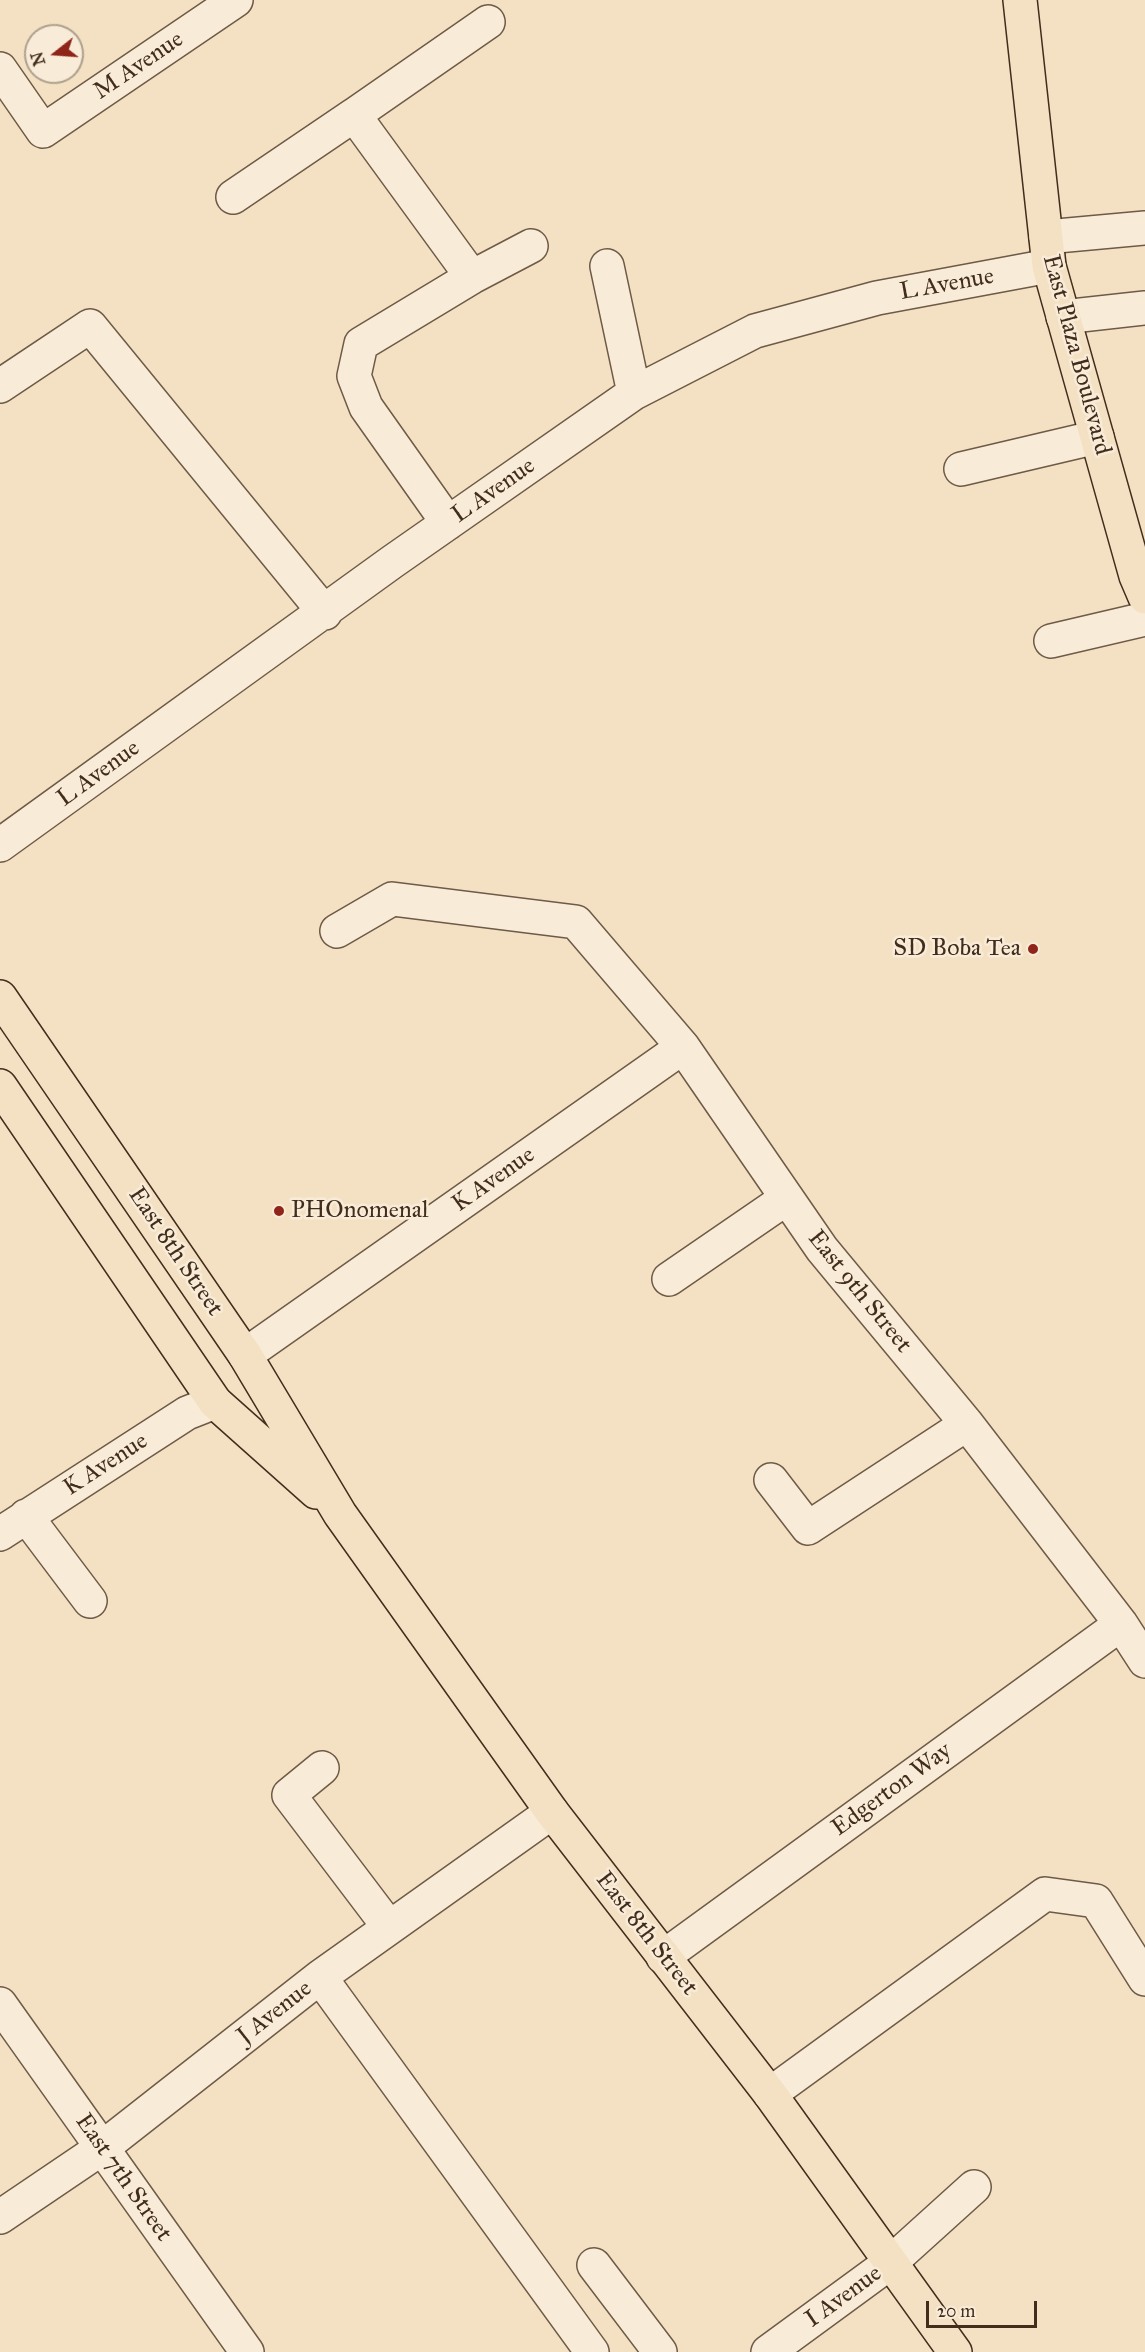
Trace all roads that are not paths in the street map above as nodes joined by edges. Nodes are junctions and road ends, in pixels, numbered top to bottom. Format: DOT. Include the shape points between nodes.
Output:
graph roads {
  1 [pos="236,0"];
  2 [pos="1020,0"];
  3 [pos="488,22"];
  4 [pos="0,69"];
  5 [pos="354,115"];
  6 [pos="233,197"];
  7 [pos="1145,228"];
  8 [pos="531,246"];
  9 [pos="1048,251"];
  10 [pos="607,266"];
  11 [pos="472,277"];
  12 [pos="1145,308"];
  13 [pos="1064,317"];
  14 [pos="0,386"];
  15 [pos="634,393"];
  16 [pos="1097,437"];
  17 [pos="961,469"];
  18 [pos="448,523"];
  19 [pos="1145,597"];
  20 [pos="325,613"];
  21 [pos="1145,619"];
  22 [pos="1051,641"];
  23 [pos="0,846"];
  24 [pos="337,931"];
  25 [pos="0,997"];
  26 [pos="683,1047"];
  27 [pos="0,1086"];
  28 [pos="787,1198"];
  29 [pos="669,1278"];
  30 [pos="245,1355"];
  31 [pos="215,1402"];
  32 [pos="967,1424"];
  33 [pos="771,1480"];
  34 [pos="340,1514"];
  35 [pos="13,1525"];
  36 [pos="90,1601"];
  37 [pos="1121,1624"];
  38 [pos="1145,1661"];
  39 [pos="322,1768"];
  40 [pos="552,1812"];
  41 [pos="389,1927"];
  42 [pos="663,1957"];
  43 [pos="320,1977"];
  44 [pos="1145,1979"];
  45 [pos="0,2004"];
  46 [pos="770,2094"];
  47 [pos="102,2148"];
  48 [pos="974,2187"];
  49 [pos="0,2217"];
  50 [pos="891,2262"];
  51 [pos="594,2265"];
  52 [pos="248,2352"];
  53 [pos="592,2352"];
  54 [pos="660,2352"];
  55 [pos="768,2352"];
  56 [pos="955,2352"];
  1 -- 4 [label="street, M Avenue" via="42,131"];
  2 -- 9 [label="main road, East Plaza Boulevard"];
  3 -- 5 [label="street"];
  5 -- 6 [label="street"];
  5 -- 11 [label="street"];
  7 -- 9 [label="street, L Avenue"];
  8 -- 11 [label="street"];
  9 -- 13 [label="main road, East Plaza Boulevard"];
  9 -- 15 [label="street, L Avenue" via="755,331"];
  10 -- 15 [label="street"];
  11 -- 18 [label="street" via="361,345 354,376 366,407"];
  12 -- 13 [label="street"];
  13 -- 16 [label="main road, East Plaza Boulevard"];
  14 -- 20 [label="street" via="90,326"];
  15 -- 18 [label="street, L Avenue"];
  16 -- 17 [label="street"];
  16 -- 19 [label="main road, East Plaza Boulevard"];
  18 -- 20 [label="street, L Avenue"];
  20 -- 23 [label="street, L Avenue"];
  21 -- 22 [label="street"];
  24 -- 26 [label="street, East 9th Street" via="392,899 576,922"];
  25 -- 30 [label="main road, East 8th Street"];
  26 -- 28 [label="street, East 9th Street"];
  26 -- 30 [label="street, K Avenue"];
  27 -- 31 [label="main road, East 8th Street"];
  28 -- 29 [label="street"];
  28 -- 32 [label="street, East 9th Street" via="822,1249"];
  30 -- 34 [label="main road, East 8th Street"];
  31 -- 34 [label="main road, East 8th Street"];
  31 -- 35 [label="street, K Avenue" via="187,1413"];
  32 -- 33 [label="street" via="808,1528"];
  32 -- 37 [label="street, East 9th Street"];
  34 -- 40 [label="main road, East 8th Street"];
  35 -- 36 [label="street"];
  37 -- 38 [label="street, East 9th Street"];
  37 -- 42 [label="street, Edgerton Way"];
  39 -- 41 [label="street" via="289,1795"];
  40 -- 41 [label="street, J Avenue"];
  40 -- 42 [label="main road, East 8th Street"];
  41 -- 43 [label="street, J Avenue"];
  42 -- 46 [label="main road, East 8th Street"];
  43 -- 47 [label="street, J Avenue"];
  43 -- 53 [label="street"];
  44 -- 46 [label="street" via="1096,1901 1045,1894"];
  45 -- 47 [label="street, East 7th Street"];
  46 -- 50 [label="main road, East 8th Street"];
  47 -- 49 [label="street, J Avenue"];
  47 -- 52 [label="street, East 7th Street"];
  48 -- 50 [label="street, I Avenue"];
  50 -- 55 [label="street, I Avenue"];
  50 -- 56 [label="main road, East 8th Street"];
  51 -- 54 [label="street"];
}
